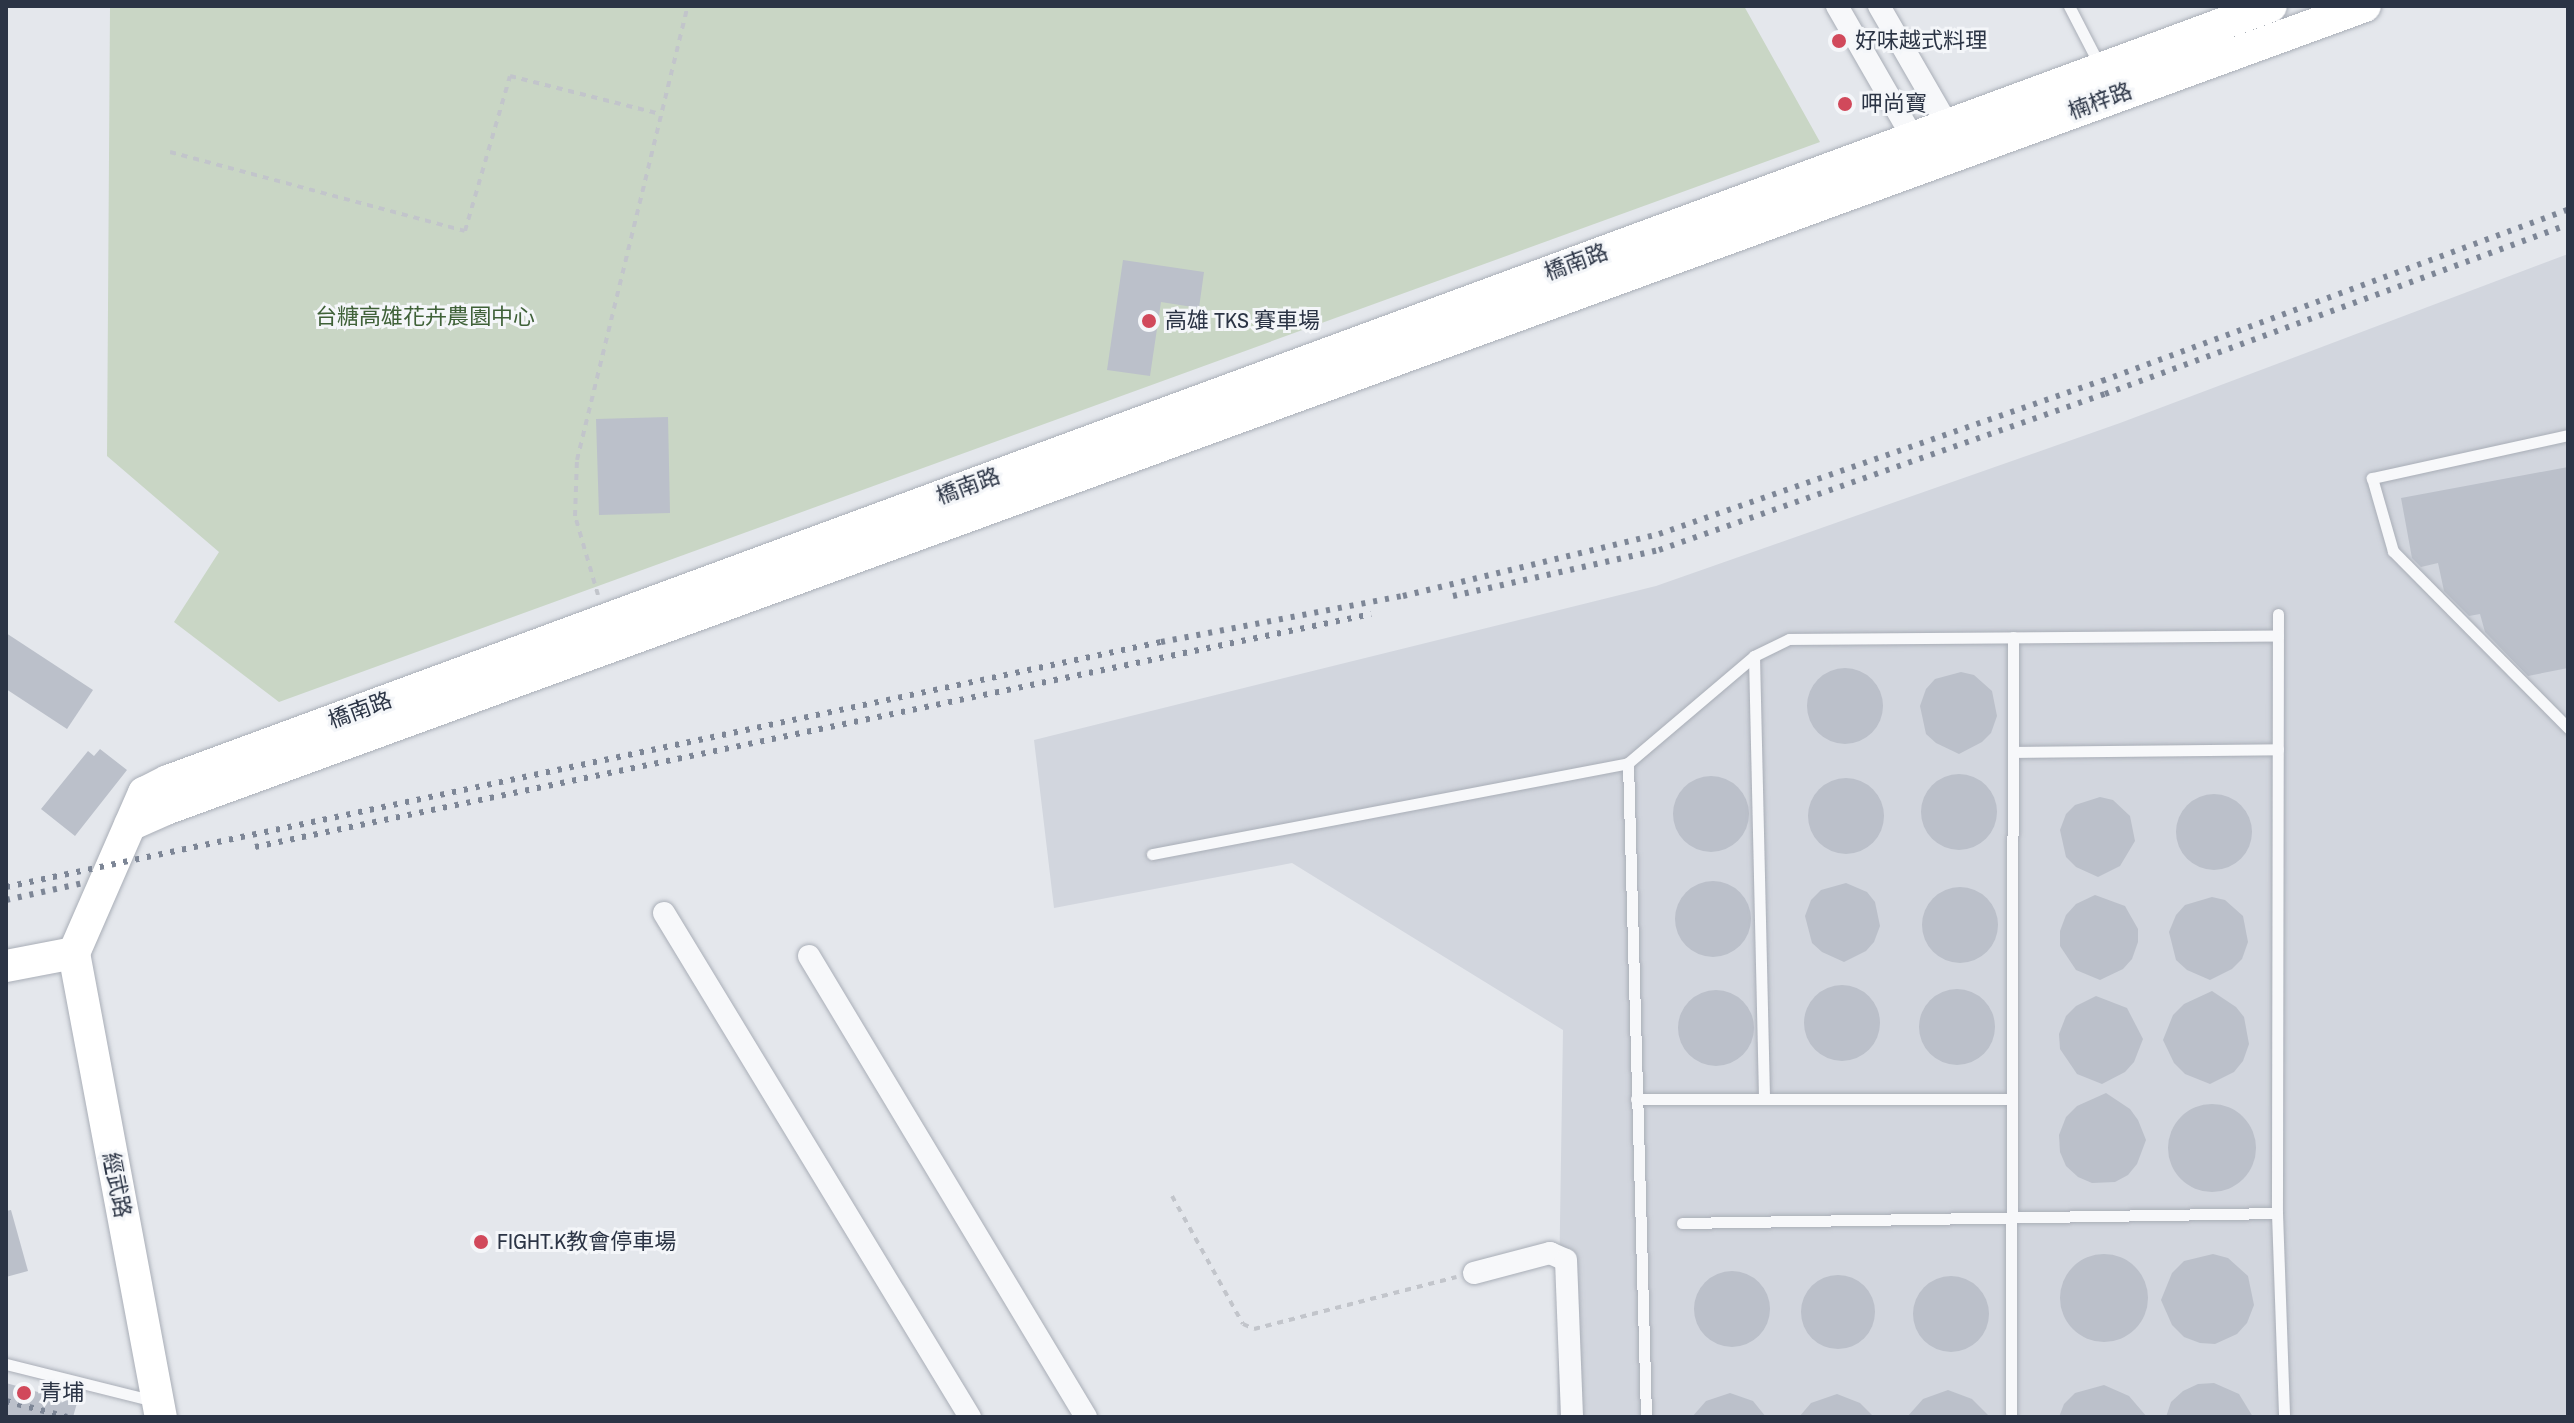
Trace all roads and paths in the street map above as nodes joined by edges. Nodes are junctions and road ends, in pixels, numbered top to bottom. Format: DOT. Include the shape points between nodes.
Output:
graph roads {
  1 [pos="688,6"];
  2 [pos="1837,6"];
  3 [pos="1879,6"];
  4 [pos="2069,6"];
  5 [pos="2271,6"];
  6 [pos="2365,6"];
  7 [pos="2101,68"];
  8 [pos="660,114"];
  9 [pos="1955,138"];
  10 [pos="1920,151"];
  11 [pos="170,152"];
  12 [pos="1831,183"];
  13 [pos="2568,435"];
  14 [pos="2278,614"];
  15 [pos="605,620"];
  16 [pos="2278,636"];
  17 [pos="2013,637"];
  18 [pos="1754,656"];
  19 [pos="2568,728"];
  20 [pos="2278,749"];
  21 [pos="2013,752"];
  22 [pos="1628,763"];
  23 [pos="130,825"];
  24 [pos="1152,854"];
  25 [pos="664,913"];
  26 [pos="74,953"];
  27 [pos="809,956"];
  28 [pos="6,966"];
  29 [pos="1636,1099"];
  30 [pos="1764,1099"];
  31 [pos="2012,1099"];
  32 [pos="1172,1196"];
  33 [pos="2277,1213"];
  34 [pos="2012,1216"];
  35 [pos="1682,1223"];
  36 [pos="1474,1273"];
  37 [pos="6,1364"];
  38 [pos="160,1410"];
  39 [pos="970,1417"];
  40 [pos="1086,1417"];
  41 [pos="1572,1417"];
  42 [pos="1646,1417"];
  43 [pos="2011,1417"];
  44 [pos="2284,1417"];
  1 -- 8 [label="path"];
  2 -- 10 [label="street"];
  3 -- 9 [label="street"];
  4 -- 7 [label="lane"];
  5 -- 7 [label="street, 楠梓路" via="2223,19"];
  6 -- 9 [label="street, 楠梓路"];
  7 -- 9 [label="street, 楠梓路"];
  8 -- 11 [label="path" via="510,76 465,231"];
  8 -- 15 [label="path" via="574,491 575,516"];
  9 -- 10 [label="street, 楠梓路"];
  10 -- 12 [label="street, 楠梓路"];
  12 -- 15 [label="street, 橋南路"];
  12 -- 23 [label="street, 橋南路"];
  13 -- 19 [label="lane" via="2372,478 2393,551"];
  14 -- 16 [label="lane"];
  15 -- 23 [label="street, 橋南路" via="168,781 144,793"];
  16 -- 17 [label="lane"];
  16 -- 20 [label="lane"];
  17 -- 18 [label="lane" via="1789,639"];
  17 -- 21 [label="lane"];
  18 -- 22 [label="lane"];
  18 -- 30 [label="lane"];
  20 -- 21 [label="lane"];
  20 -- 33 [label="lane"];
  21 -- 31 [label="lane"];
  22 -- 24 [label="lane"];
  22 -- 29 [label="lane"];
  23 -- 26 [label="street, 橋南路"];
  25 -- 39 [label="street"];
  26 -- 28 [label="street"];
  26 -- 38 [label="street, 經武路"];
  27 -- 40 [label="street"];
  29 -- 30 [label="lane"];
  29 -- 42 [label="lane"];
  30 -- 31 [label="lane"];
  31 -- 34 [label="lane"];
  32 -- 36 [label="path" via="1243,1324 1254,1329"];
  33 -- 34 [label="lane"];
  33 -- 44 [label="lane"];
  34 -- 35 [label="lane"];
  34 -- 43 [label="lane"];
  36 -- 41 [label="street" via="1550,1253 1566,1260"];
  37 -- 38 [label="lane"];
}
